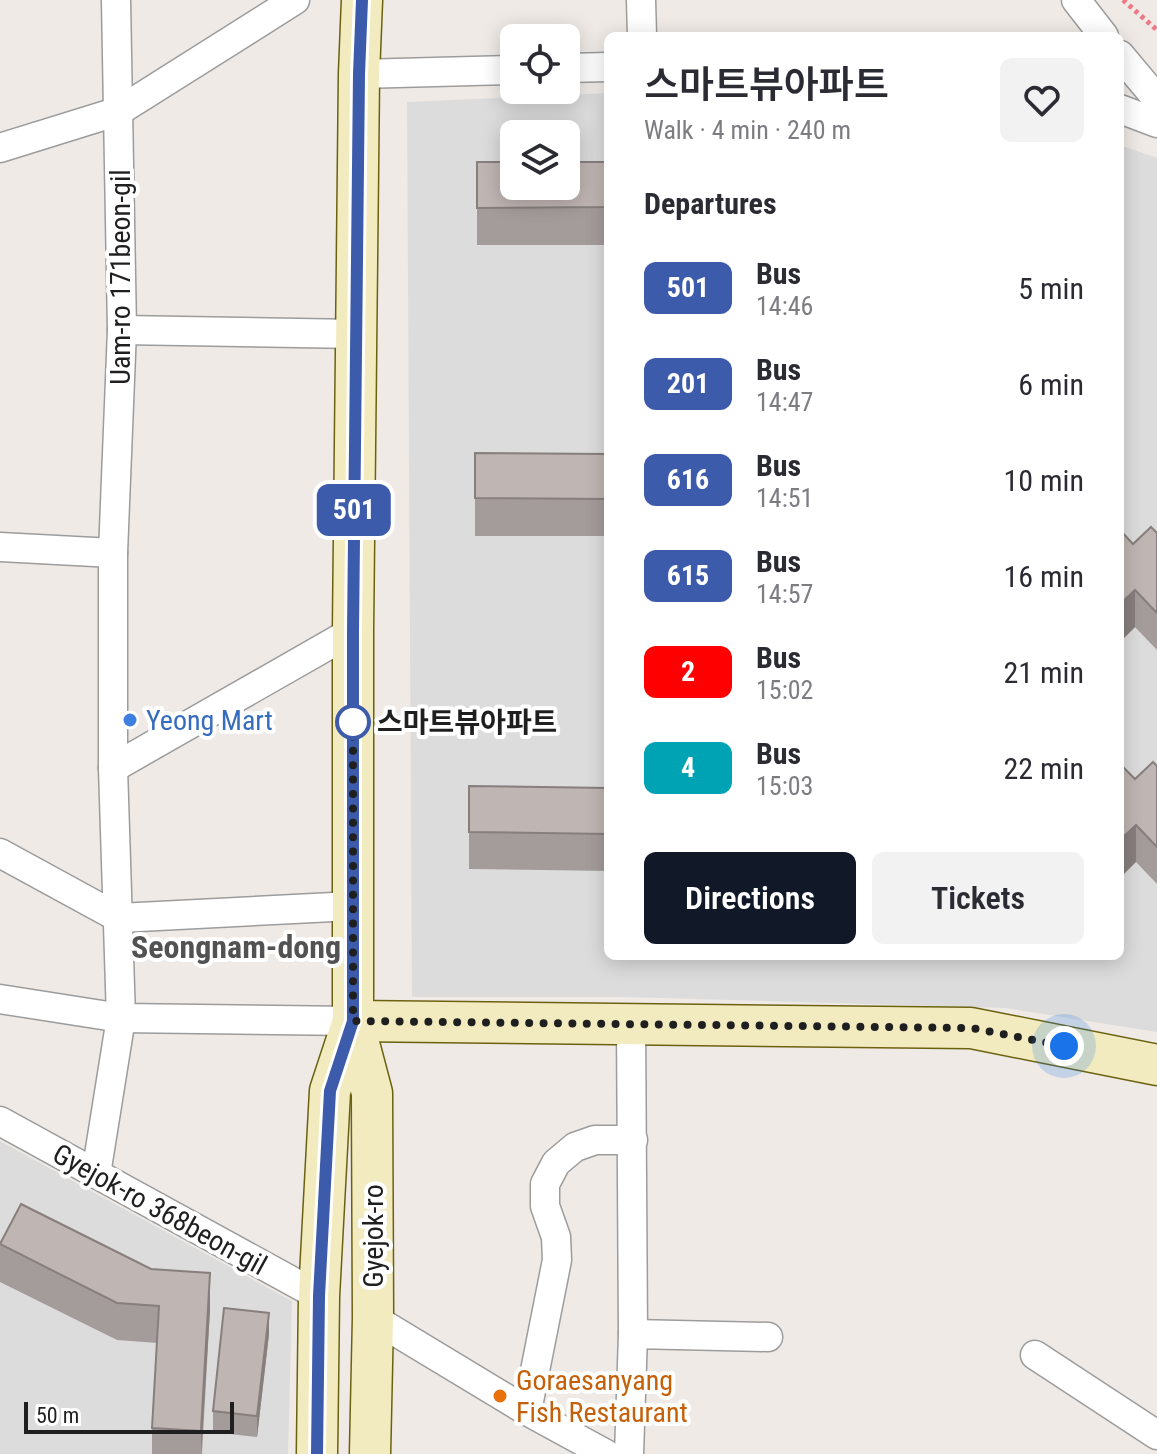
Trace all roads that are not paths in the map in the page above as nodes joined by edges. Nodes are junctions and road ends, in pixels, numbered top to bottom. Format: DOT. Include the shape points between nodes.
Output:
graph roads {
  1 [pos="116,0"];
  2 [pos="295,0"];
  3 [pos="362,0"];
  4 [pos="641,0"];
  5 [pos="1076,0"];
  6 [pos="642,32"];
  7 [pos="1101,32"];
  8 [pos="1124,60"];
  9 [pos="604,67"];
  10 [pos="580,68"];
  11 [pos="500,70"];
  12 [pos="359,74"];
  13 [pos="1157,99"];
  14 [pos="119,111"];
  15 [pos="1124,111"];
  16 [pos="1157,123"];
  17 [pos="0,148"];
  18 [pos="122,330"];
  19 [pos="356,334"];
  20 [pos="0,547"];
  21 [pos="113,553"];
  22 [pos="353,631"];
  23 [pos="113,768"];
  24 [pos="0,853"];
  25 [pos="353,906"];
  26 [pos="119,918"];
  27 [pos="0,999"];
  28 [pos="121,1018"];
  29 [pos="353,1021"];
  30 [pos="631,1025"];
  31 [pos="1157,1065"];
  32 [pos="0,1121"];
  33 [pos="633,1140"];
  34 [pos="96,1174"];
  35 [pos="319,1296"];
  36 [pos="373,1318"];
  37 [pos="633,1334"];
  38 [pos="768,1337"];
  39 [pos="1035,1355"];
  40 [pos="527,1411"];
  41 [pos="1157,1435"];
  42 [pos="317,1454"];
  43 [pos="370,1454"];
  44 [pos="606,1454"];
  45 [pos="629,1454"];
  1 -- 14 [label="street, Uam-ro 171beon-gil"];
  2 -- 14 [label="street"];
  3 -- 12 [label="main road, Gyejok-ro"];
  4 -- 6 [label="street"];
  5 -- 7 [label="street"];
  8 -- 13 [label="street"];
  9 -- 10 [label="street"];
  11 -- 12 [label="street"];
  12 -- 19 [label="main road, Gyejok-ro"];
  14 -- 17 [label="street"];
  14 -- 18 [label="street, Uam-ro 171beon-gil"];
  15 -- 16 [label="street"];
  18 -- 19 [label="street"];
  18 -- 21 [label="street, Uam-ro 171beon-gil"];
  19 -- 22 [label="main road, Gyejok-ro"];
  20 -- 21 [label="street"];
  21 -- 23 [label="street, Uam-ro 171beon-gil"];
  22 -- 23 [label="street"];
  22 -- 25 [label="main road, Gyejok-ro"];
  23 -- 26 [label="street, Uam-ro 171beon-gil"];
  24 -- 26 [label="street"];
  25 -- 26 [label="street"];
  25 -- 29 [label="main road, Gyejok-ro"];
  26 -- 28 [label="street, Uam-ro 171beon-gil"];
  27 -- 28 [label="street"];
  28 -- 29 [label="street"];
  28 -- 34 [label="street, Uam-ro 171beon-gil"];
  29 -- 30 [label="main road"];
  29 -- 35 [label="main road, Gyejok-ro" via="330,1091"];
  29 -- 36 [label="main road, Gyejok-ro" via="372,1093"];
  30 -- 31 [label="main road" via="971,1028"];
  30 -- 33 [label="street"];
  32 -- 34 [label="street, Gyejok-ro 368beon-gil"];
  33 -- 37 [label="street"];
  33 -- 40 [label="street" via="595,1140 575,1147 556,1163 545,1184 557,1260"];
  34 -- 35 [label="street, Gyejok-ro 368beon-gil"];
  35 -- 42 [label="main road, Gyejok-ro"];
  36 -- 40 [label="street"];
  36 -- 43 [label="main road, Gyejok-ro"];
  37 -- 38 [label="street"];
  37 -- 45 [label="street"];
  39 -- 41 [label="street"];
  40 -- 44 [label="street"];
}
